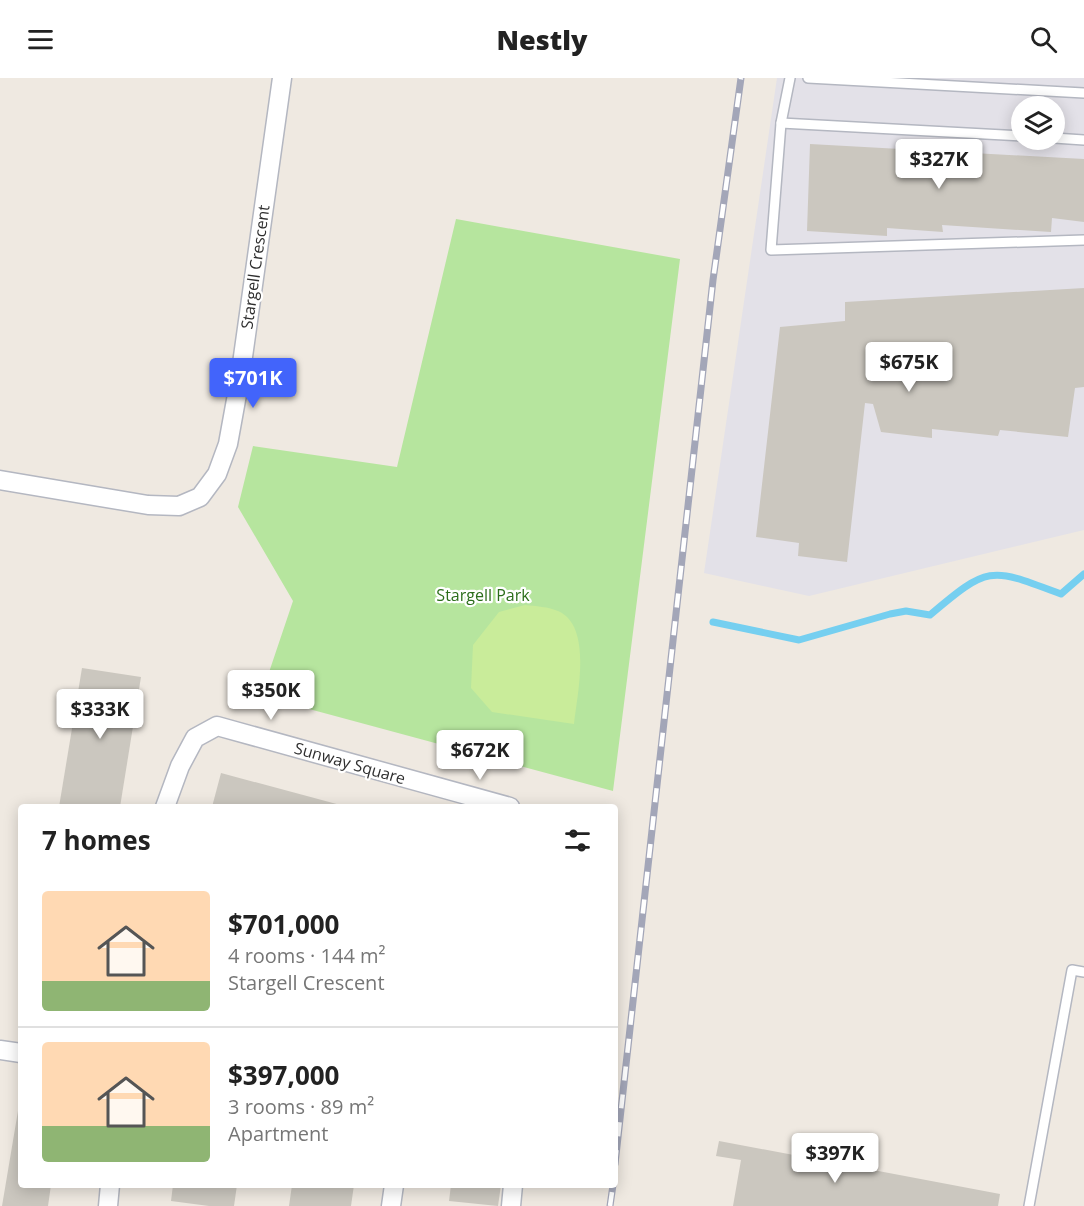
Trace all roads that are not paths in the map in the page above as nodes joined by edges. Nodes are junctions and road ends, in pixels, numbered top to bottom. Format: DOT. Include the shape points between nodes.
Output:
graph roads {
  1 [pos="282,78"];
  2 [pos="790,78"];
  3 [pos="808,78"];
  4 [pos="1084,93"];
  5 [pos="782,123"];
  6 [pos="1011,135"];
  7 [pos="1065,139"];
  8 [pos="1084,140"];
  9 [pos="1084,240"];
  10 [pos="0,480"];
  11 [pos="439,798"];
  12 [pos="166,804"];
  13 [pos="486,804"];
  14 [pos="1084,972"];
  15 [pos="0,1050"];
  16 [pos="18,1053"];
  17 [pos="110,1188"];
  18 [pos="394,1188"];
  19 [pos="513,1188"];
  20 [pos="108,1206"];
  21 [pos="391,1206"];
  22 [pos="511,1206"];
  23 [pos="1029,1206"];
  1 -- 10 [label="street, Stargell Crescent" via="240,378 228,444 217,474 200,497 179,506 148,505"];
  2 -- 5 [label="lane"];
  3 -- 4 [label="lane"];
  5 -- 6 [label="lane"];
  5 -- 9 [label="lane" via="771,250"];
  7 -- 8 [label="lane"];
  11 -- 12 [label="street, Sunway Square" via="217,726 195,738"];
  11 -- 13 [label="street, Sunway Square"];
  14 -- 23 [label="lane" via="1072,970"];
  15 -- 16 [label="street"];
  17 -- 20 [label="street"];
  18 -- 21 [label="street"];
  19 -- 22 [label="street"];
}
